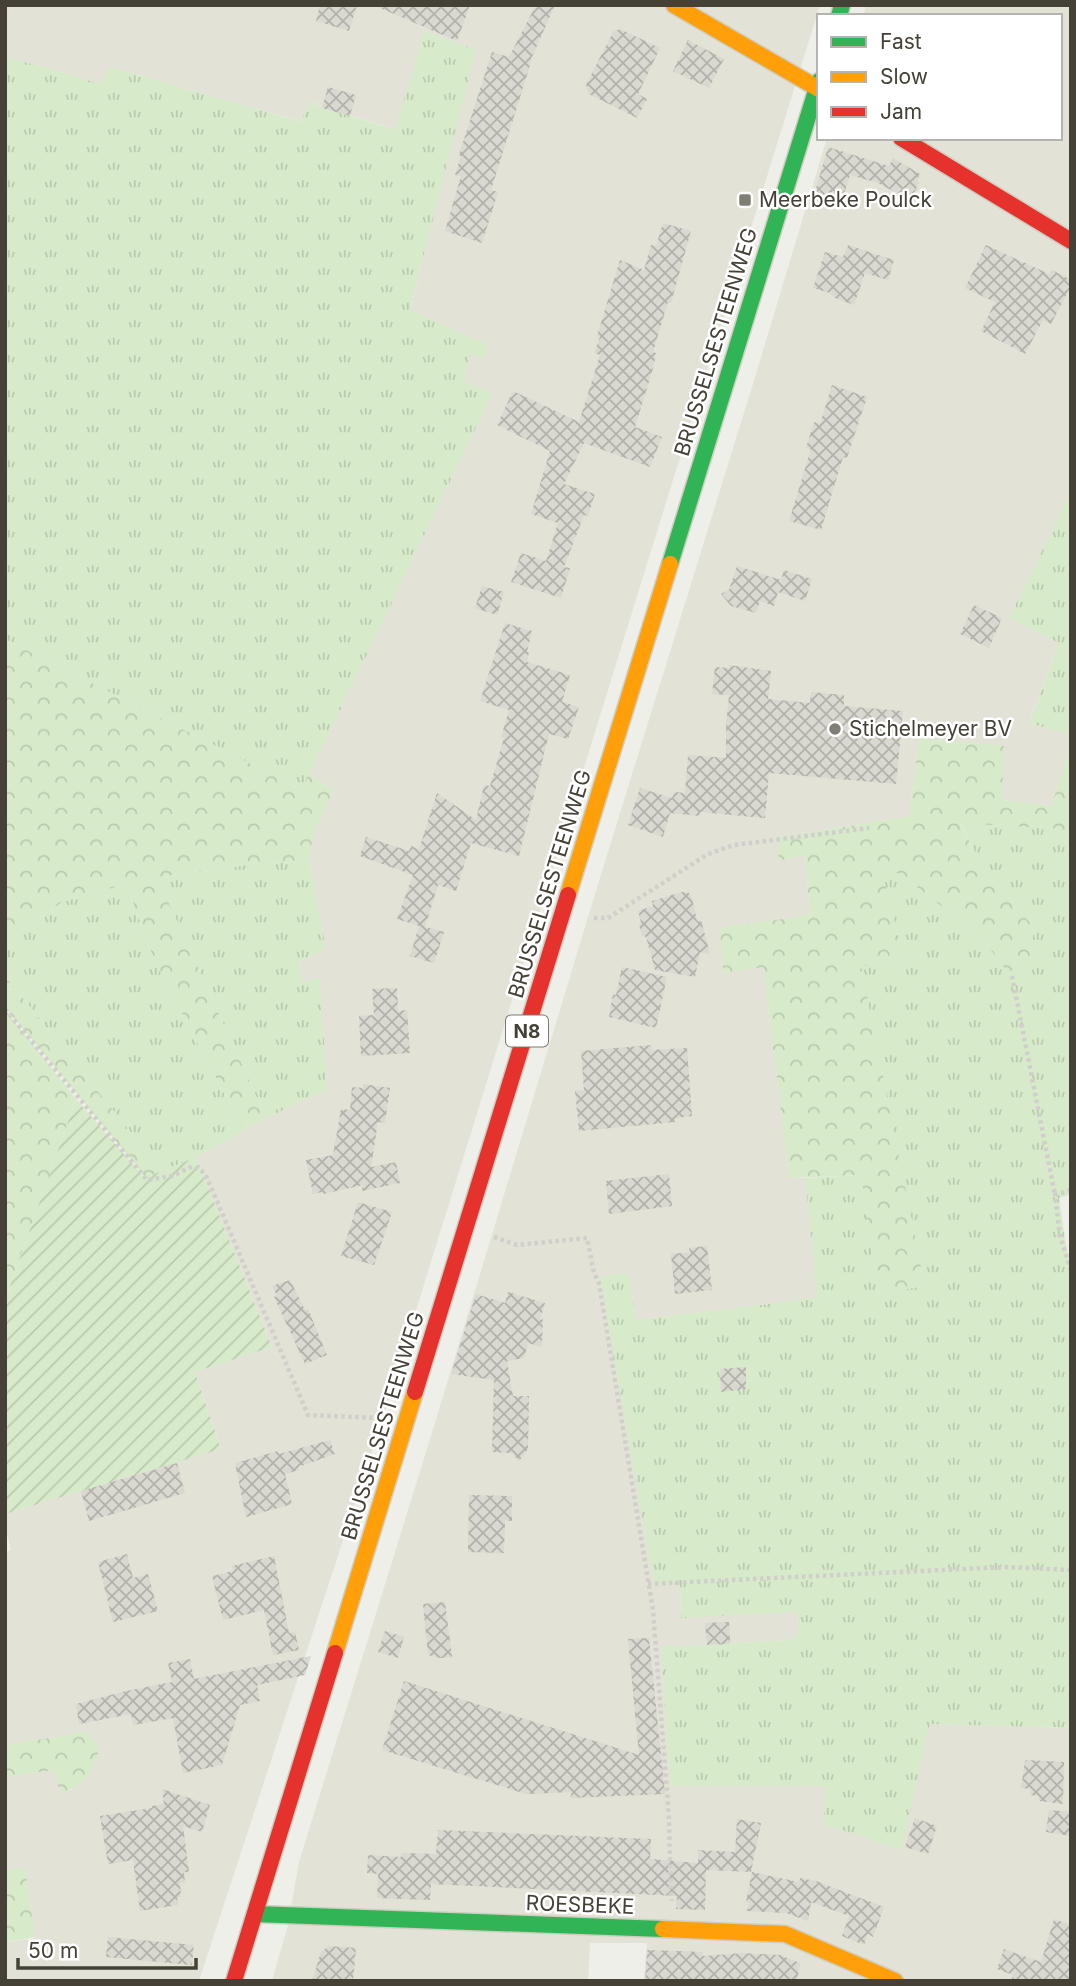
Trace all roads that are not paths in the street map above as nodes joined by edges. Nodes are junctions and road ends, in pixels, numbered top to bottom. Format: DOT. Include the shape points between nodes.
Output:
graph roads {
  1 [pos="674,5"];
  2 [pos="817,85"];
  3 [pos="817,89"];
  4 [pos="904,140"];
  5 [pos="1071,241"];
  6 [pos="255,1914"];
  7 [pos="234,1981"];
  8 [pos="895,1981"];
  1 -- 2 [label="main road"];
  3 -- 6 [label="main road, BRUSSELSESTEENWEG / N8"];
  4 -- 5 [label="main road"];
  6 -- 7 [label="main road, BRUSSELSESTEENWEG / N8"];
  6 -- 8 [label="main road, ROESBEKE" via="785,1934"];
}
